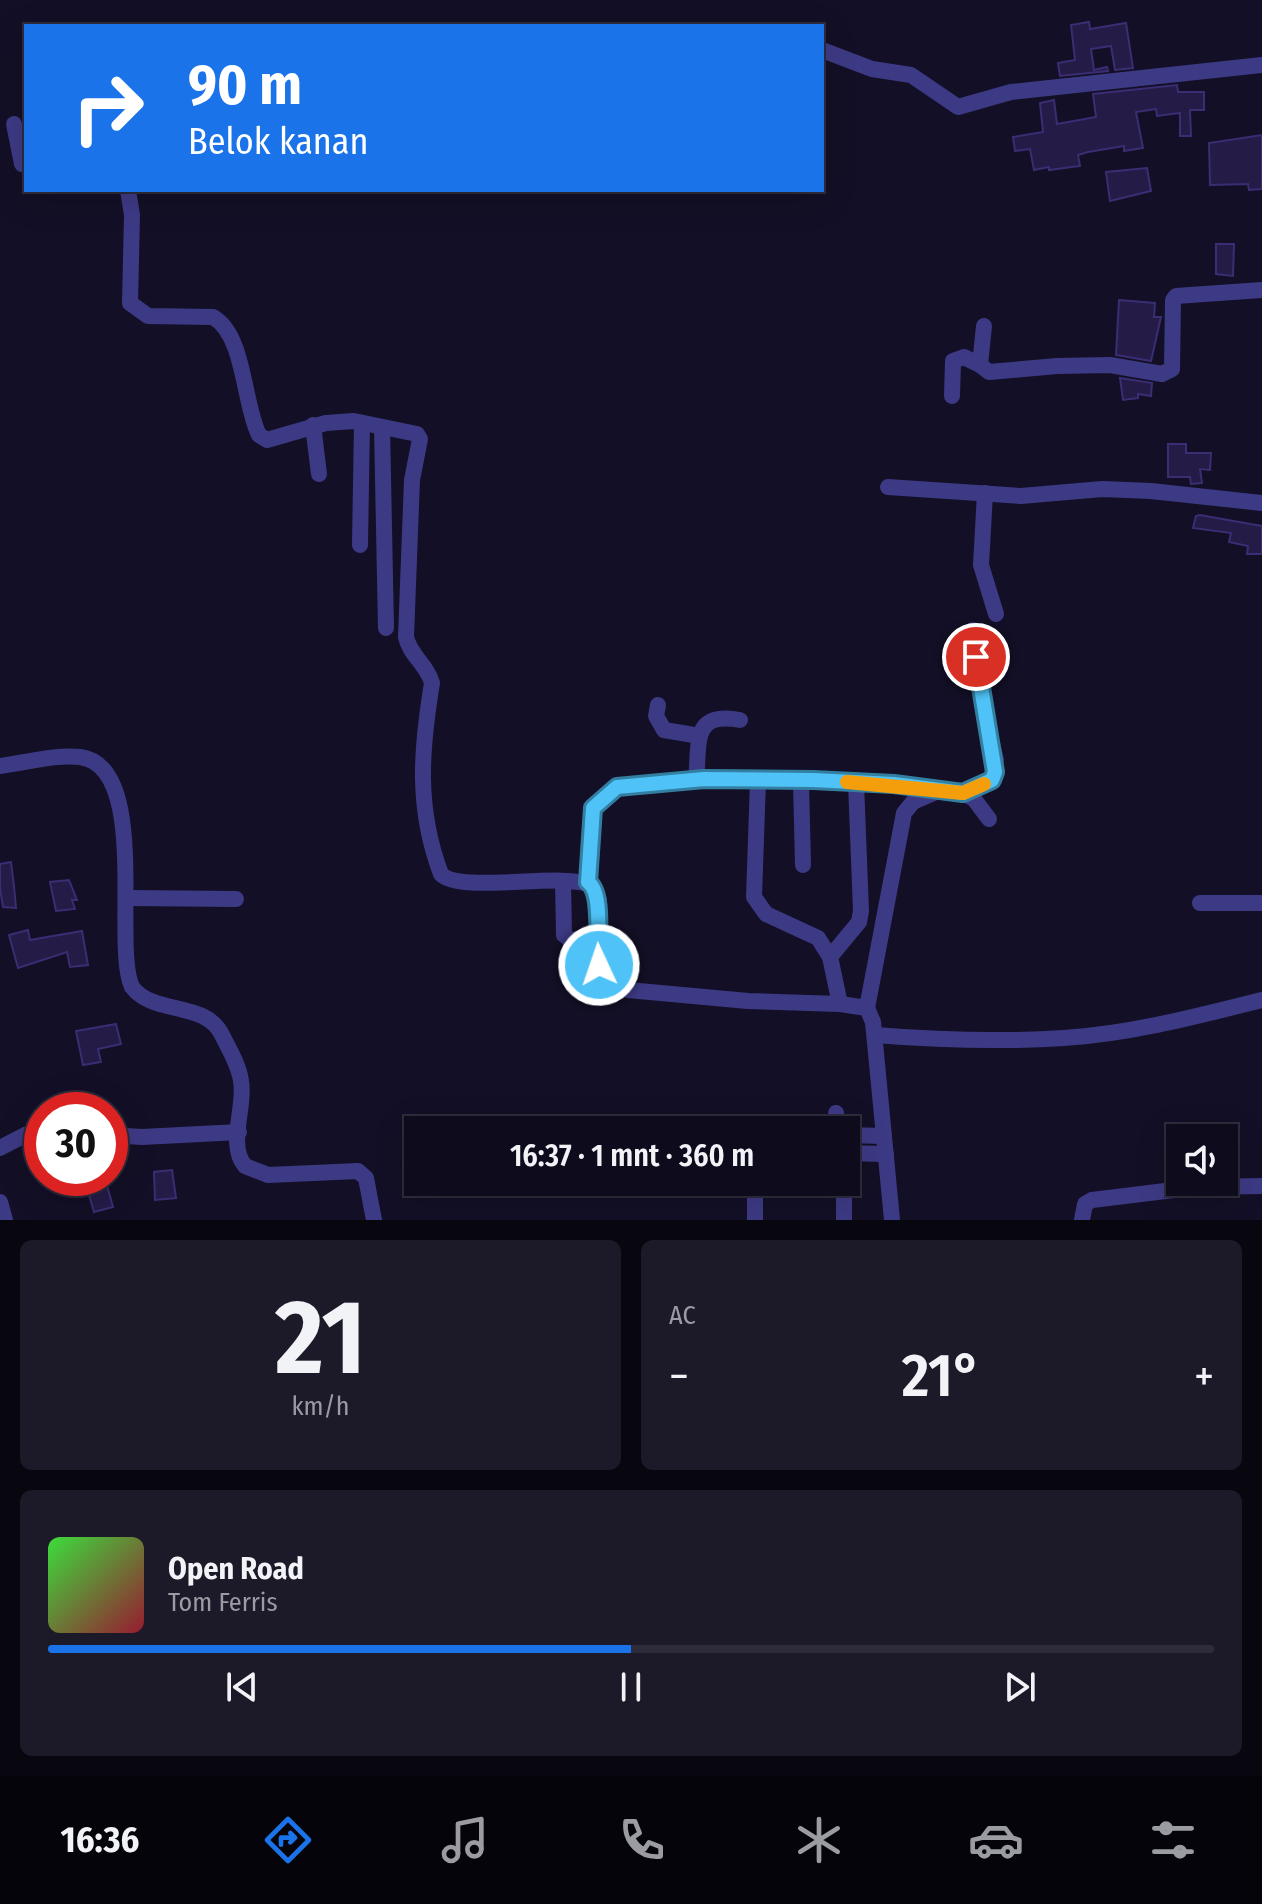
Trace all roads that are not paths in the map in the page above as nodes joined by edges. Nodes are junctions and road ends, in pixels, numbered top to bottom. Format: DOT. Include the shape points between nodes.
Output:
graph roads {
  1 [pos="824,51"];
  2 [pos="1262,65"];
  3 [pos="13,124"];
  4 [pos="22,164"];
  5 [pos="128,192"];
  6 [pos="1262,290"];
  7 [pos="984,326"];
  8 [pos="980,365"];
  9 [pos="952,396"];
  10 [pos="362,423"];
  11 [pos="313,425"];
  12 [pos="382,427"];
  13 [pos="319,474"];
  14 [pos="888,487"];
  15 [pos="985,493"];
  16 [pos="1262,503"];
  17 [pos="360,545"];
  18 [pos="996,614"];
  19 [pos="386,628"];
  20 [pos="973,630"];
  21 [pos="658,705"];
  22 [pos="740,720"];
  23 [pos="700,736"];
  24 [pos="0,766"];
  25 [pos="696,780"];
  26 [pos="758,780"];
  27 [pos="801,782"];
  28 [pos="856,783"];
  29 [pos="938,791"];
  30 [pos="963,793"];
  31 [pos="989,819"];
  32 [pos="803,865"];
  33 [pos="563,881"];
  34 [pos="588,882"];
  35 [pos="128,898"];
  36 [pos="236,899"];
  37 [pos="1200,903"];
  38 [pos="1262,903"];
  39 [pos="596,941"];
  40 [pos="830,957"];
  41 [pos="1262,1000"];
  42 [pos="840,1004"];
  43 [pos="867,1008"];
  44 [pos="875,1035"];
  45 [pos="836,1113"];
  46 [pos="837,1116"];
  47 [pos="239,1132"];
  48 [pos="860,1135"];
  49 [pos="24,1136"];
  50 [pos="128,1136"];
  51 [pos="884,1136"];
  52 [pos="0,1148"];
  53 [pos="860,1153"];
  54 [pos="886,1154"];
  55 [pos="1262,1186"];
  56 [pos="755,1196"];
  57 [pos="844,1196"];
  58 [pos="0,1202"];
  59 [pos="5,1220"];
  60 [pos="374,1220"];
  61 [pos="755,1220"];
  62 [pos="844,1220"];
  63 [pos="892,1220"];
  64 [pos="1082,1220"];
  1 -- 2 [label="street" via="862,66 911,75 958,107 1011,92"];
  3 -- 4 [label="street"];
  5 -- 11 [label="street" via="128,294 133,309 148,316 220,321 235,349 262,438"];
  6 -- 8 [label="street" via="1176,296 1168,373 1110,365 989,372"];
  7 -- 8 [label="street"];
  8 -- 9 [label="street" via="964,357 953,361"];
  10 -- 11 [label="street"];
  10 -- 12 [label="street"];
  10 -- 17 [label="street"];
  11 -- 13 [label="street"];
  12 -- 19 [label="street"];
  12 -- 33 [label="street" via="420,439 412,480 406,637 432,683 421,791 441,874 456,883"];
  14 -- 15 [label="street"];
  15 -- 16 [label="street" via="1114,490"];
  15 -- 18 [label="street" via="981,565"];
  20 -- 30 [label="street" via="996,760 992,780"];
  21 -- 23 [label="street" via="656,716 664,730"];
  22 -- 23 [label="street" via="711,719"];
  23 -- 25 [label="street"];
  24 -- 35 [label="street" via="80,757 105,771 127,856"];
  25 -- 26 [label="street"];
  25 -- 34 [label="street" via="617,787 600,799 593,808"];
  26 -- 27 [label="street"];
  26 -- 40 [label="street" via="754,897 766,914 818,938"];
  27 -- 28 [label="street"];
  27 -- 32 [label="street"];
  28 -- 29 [label="street"];
  28 -- 40 [label="street" via="861,911 859,922"];
  29 -- 30 [label="street"];
  29 -- 43 [label="street" via="913,802 897,834"];
  30 -- 31 [label="street"];
  33 -- 34 [label="street"];
  33 -- 39 [label="street" via="564,935"];
  34 -- 39 [label="street" via="599,900"];
  35 -- 36 [label="street"];
  35 -- 47 [label="street" via="130,981 151,1003 181,1008 220,1030 242,1083"];
  37 -- 38 [label="street"];
  39 -- 42 [label="street" via="603,973 628,990"];
  40 -- 42 [label="street"];
  41 -- 44 [label="street" via="1064,1038"];
  42 -- 43 [label="street"];
  43 -- 44 [label="street"];
  44 -- 51 [label="street"];
  45 -- 46 [label="street"];
  47 -- 50 [label="street"];
  47 -- 60 [label="street" via="241,1162 252,1170 268,1175 362,1173"];
  48 -- 51 [label="street"];
  49 -- 52 [label="street"];
  51 -- 54 [label="street"];
  53 -- 54 [label="street"];
  54 -- 63 [label="street"];
  55 -- 64 [label="street" via="1198,1187 1092,1200 1085,1204"];
  56 -- 61 [label="street"];
  57 -- 62 [label="street"];
  58 -- 59 [label="street"];
}
